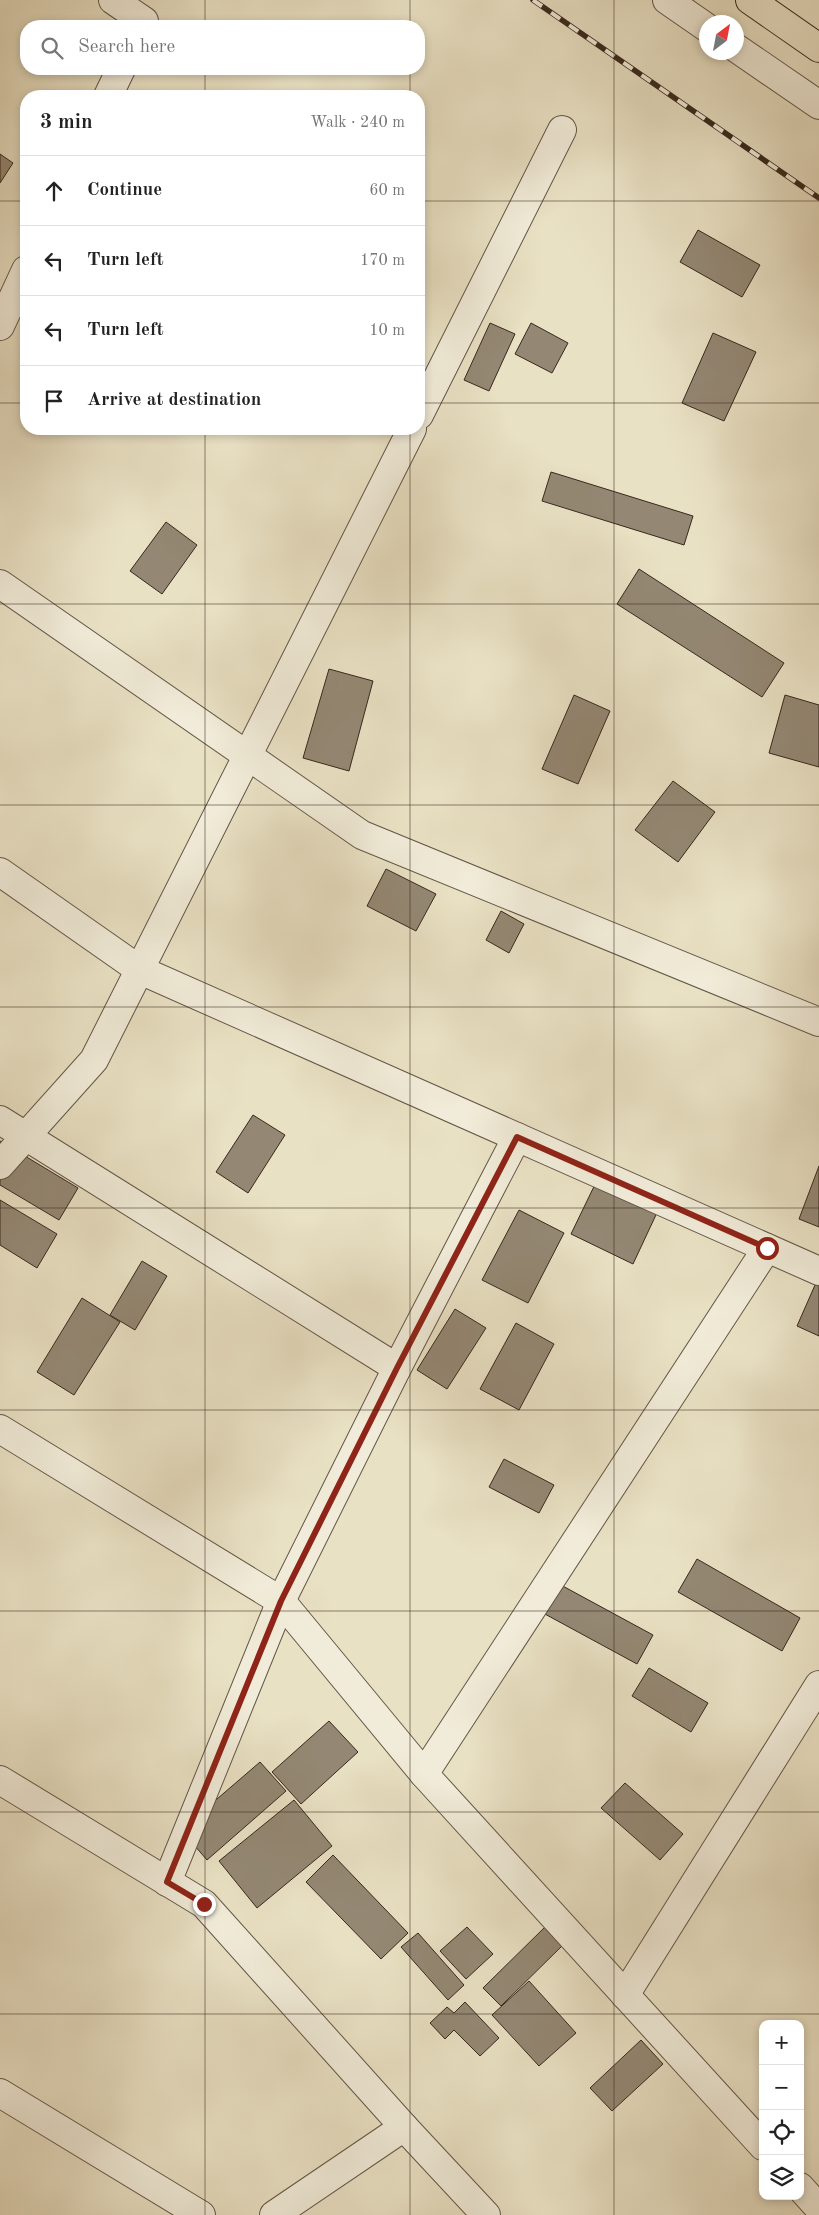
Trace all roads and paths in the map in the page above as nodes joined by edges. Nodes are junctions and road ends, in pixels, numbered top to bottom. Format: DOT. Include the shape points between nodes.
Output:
graph roads {
  1 [pos="113,0"];
  2 [pos="667,0"];
  3 [pos="750,0"];
  4 [pos="143,20"];
  5 [pos="699,22"];
  6 [pos="819,48"];
  7 [pos="744,53"];
  8 [pos="118,75"];
  9 [pos="111,90"];
  10 [pos="819,105"];
  11 [pos="562,130"];
  12 [pos="20,283"];
  13 [pos="0,326"];
  14 [pos="425,403"];
  15 [pos="409,435"];
  16 [pos="0,584"];
  17 [pos="248,755"];
  18 [pos="0,872"];
  19 [pos="140,970"];
  20 [pos="819,1022"];
  21 [pos="0,1120"];
  22 [pos="25,1136"];
  23 [pos="517,1137"];
  24 [pos="0,1165"];
  25 [pos="767,1248"];
  26 [pos="819,1272"];
  27 [pos="397,1368"];
  28 [pos="0,1428"];
  29 [pos="281,1601"];
  30 [pos="819,1685"];
  31 [pos="424,1774"];
  32 [pos="0,1780"];
  33 [pos="167,1882"];
  34 [pos="625,1995"];
  35 [pos="0,2093"];
  36 [pos="404,2127"];
  37 [pos="759,2142"];
  38 [pos="804,2192"];
  39 [pos="819,2208"];
  40 [pos="201,2215"];
  41 [pos="274,2215"];
  42 [pos="486,2215"];
  1 -- 4 [label="street"];
  2 -- 5 [label="street"];
  3 -- 6 [label="highway"];
  7 -- 10 [label="street"];
  8 -- 9 [label="street"];
  11 -- 14 [label="street"];
  12 -- 13 [label="street"];
  15 -- 17 [label="street"];
  16 -- 17 [label="street"];
  17 -- 19 [label="street"];
  17 -- 20 [label="street" via="362,835"];
  18 -- 19 [label="street"];
  19 -- 22 [label="street" via="94,1060"];
  19 -- 23 [label="street"];
  21 -- 22 [label="street"];
  22 -- 24 [label="street"];
  22 -- 27 [label="street"];
  23 -- 25 [label="street"];
  23 -- 27 [label="street"];
  25 -- 26 [label="street"];
  25 -- 31 [label="street"];
  27 -- 29 [label="street"];
  28 -- 29 [label="street"];
  29 -- 31 [label="street"];
  29 -- 33 [label="street"];
  30 -- 34 [label="street"];
  31 -- 34 [label="street"];
  32 -- 33 [label="street"];
  33 -- 36 [label="street" via="204,1904"];
  34 -- 37 [label="street"];
  35 -- 40 [label="street"];
  36 -- 41 [label="street"];
  36 -- 42 [label="street"];
  38 -- 39 [label="street"];
}
